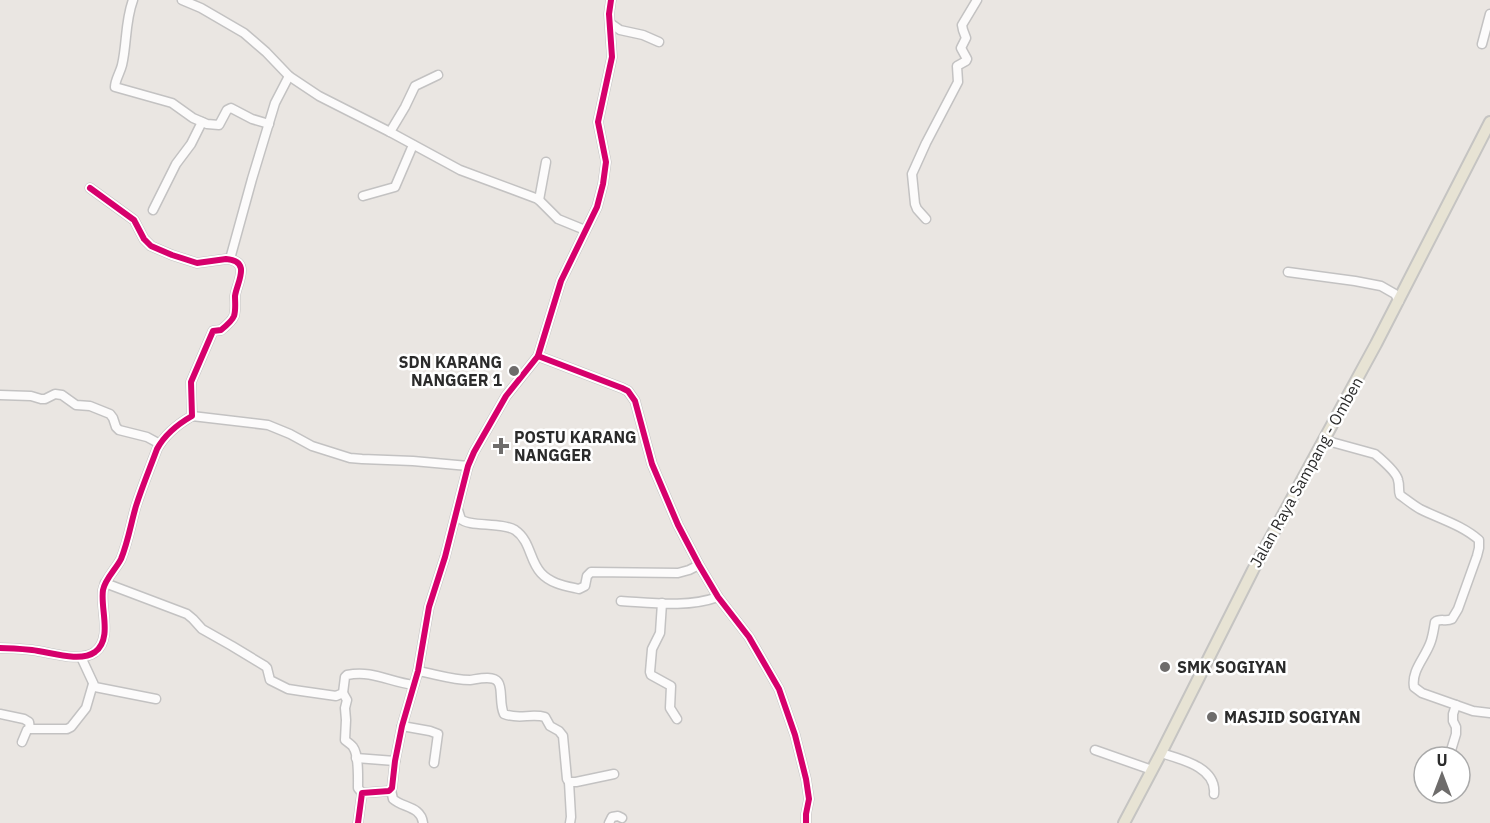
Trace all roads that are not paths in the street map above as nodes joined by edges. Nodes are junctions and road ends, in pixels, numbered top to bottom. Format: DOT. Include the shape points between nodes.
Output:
graph roads {
  1 [pos="133,0"];
  2 [pos="182,0"];
  3 [pos="611,0"];
  4 [pos="977,0"];
  5 [pos="1490,14"];
  6 [pos="610,23"];
  7 [pos="659,42"];
  8 [pos="1482,44"];
  9 [pos="438,75"];
  10 [pos="289,76"];
  11 [pos="202,122"];
  12 [pos="1490,122"];
  13 [pos="269,124"];
  14 [pos="390,132"];
  15 [pos="413,145"];
  16 [pos="546,162"];
  17 [pos="90,188"];
  18 [pos="363,196"];
  19 [pos="539,200"];
  20 [pos="153,210"];
  21 [pos="926,219"];
  22 [pos="585,230"];
  23 [pos="230,259"];
  24 [pos="1288,272"];
  25 [pos="1399,301"];
  26 [pos="537,356"];
  27 [pos="0,395"];
  28 [pos="192,416"];
  29 [pos="1324,440"];
  30 [pos="160,444"];
  31 [pos="468,466"];
  32 [pos="458,510"];
  33 [pos="699,565"];
  34 [pos="105,583"];
  35 [pos="718,597"];
  36 [pos="621,601"];
  37 [pos="662,603"];
  38 [pos="0,648"];
  39 [pos="81,657"];
  40 [pos="418,670"];
  41 [pos="93,684"];
  42 [pos="414,685"];
  43 [pos="344,693"];
  44 [pos="156,699"];
  45 [pos="1456,705"];
  46 [pos="1490,713"];
  47 [pos="0,714"];
  48 [pos="677,719"];
  49 [pos="402,726"];
  50 [pos="30,729"];
  51 [pos="22,742"];
  52 [pos="1453,745"];
  53 [pos="1095,750"];
  54 [pos="1161,753"];
  55 [pos="356,758"];
  56 [pos="395,762"];
  57 [pos="434,764"];
  58 [pos="1152,770"];
  59 [pos="614,774"];
  60 [pos="568,782"];
  61 [pos="391,790"];
  62 [pos="362,793"];
  63 [pos="1214,794"];
  64 [pos="622,818"];
  65 [pos="1128,821"];
  66 [pos="573,822"];
  67 [pos="358,823"];
  68 [pos="423,823"];
  69 [pos="609,823"];
  70 [pos="806,823"];
  1 -- 11 [label="street" via="115,87 172,103"];
  2 -- 10 [label="street" via="244,33"];
  3 -- 6 [label="street"];
  4 -- 21 [label="street" via="962,25 966,38 961,48 967,59 957,66 957,82 912,174 915,204"];
  5 -- 8 [label="street"];
  6 -- 7 [label="street"];
  6 -- 22 [label="street" via="612,57 598,122 606,167 597,207"];
  9 -- 14 [label="street" via="415,86"];
  10 -- 13 [label="street"];
  10 -- 14 [label="street"];
  11 -- 13 [label="street" via="219,125 227,110 234,108"];
  11 -- 20 [label="street"];
  12 -- 25 [label="main road, Jalan Raya Sampang - Omben"];
  13 -- 23 [label="street"];
  14 -- 15 [label="street"];
  15 -- 18 [label="street" via="395,187"];
  15 -- 19 [label="street" via="460,170"];
  16 -- 19 [label="street"];
  17 -- 23 [label="street" via="134,220 151,246 197,263"];
  19 -- 22 [label="street" via="558,219"];
  22 -- 26 [label="street" via="561,280"];
  23 -- 28 [label="street" via="241,269 234,315 221,330 211,334 192,382"];
  24 -- 25 [label="street" via="1381,286"];
  25 -- 29 [label="main road, Jalan Raya Sampang - Omben"];
  26 -- 31 [label="street" via="506,396"];
  26 -- 33 [label="street" via="632,395 652,464"];
  27 -- 30 [label="street" via="41,399 62,396 76,405 110,414 119,430"];
  28 -- 30 [label="street" via="178,424"];
  28 -- 31 [label="street" via="268,425 312,446 350,458"];
  29 -- 45 [label="street" via="1375,454 1397,477 1400,495 1479,540 1458,609 1452,619 1435,622 1431,642 1413,677 1417,690"];
  29 -- 54 [label="main road, Jalan Raya Sampang - Omben"];
  30 -- 34 [label="street" via="121,559"];
  31 -- 32 [label="street"];
  32 -- 33 [label="street" via="466,523 504,525 517,531 543,575 579,589 591,572 678,573"];
  32 -- 40 [label="street" via="429,608"];
  33 -- 35 [label="street"];
  34 -- 39 [label="street" via="103,642 94,653"];
  34 -- 43 [label="street" via="187,614 201,629 265,666 268,678 280,686 332,696"];
  35 -- 37 [label="street" via="704,602"];
  35 -- 70 [label="street" via="749,637 779,689 806,778"];
  36 -- 37 [label="street"];
  37 -- 48 [label="street" via="660,633 652,649 650,672 671,686 670,708"];
  38 -- 39 [label="street"];
  39 -- 41 [label="street"];
  40 -- 42 [label="street"];
  40 -- 60 [label="street" via="464,680 498,681 504,714 545,717 561,733"];
  41 -- 44 [label="street" via="105,690"];
  41 -- 50 [label="street" via="86,708 70,727"];
  42 -- 43 [label="street" via="368,673 355,674 346,676"];
  42 -- 49 [label="street"];
  43 -- 55 [label="street" via="345,740 353,746"];
  45 -- 46 [label="street"];
  45 -- 52 [label="street"];
  47 -- 50 [label="street" via="24,719"];
  49 -- 56 [label="street"];
  49 -- 57 [label="street" via="438,734"];
  50 -- 51 [label="street"];
  53 -- 58 [label="street"];
  54 -- 58 [label="main road, Jalan Raya Sampang - Omben"];
  54 -- 63 [label="street" via="1206,772 1214,783"];
  55 -- 56 [label="street"];
  55 -- 62 [label="street" via="358,788"];
  56 -- 61 [label="street"];
  58 -- 65 [label="main road, Jalan Raya Sampang - Omben"];
  59 -- 60 [label="street"];
  60 -- 66 [label="street"];
  61 -- 62 [label="street"];
  61 -- 68 [label="street" via="393,799 420,814"];
  62 -- 67 [label="street"];
  64 -- 69 [label="street" via="612,817"];
}
